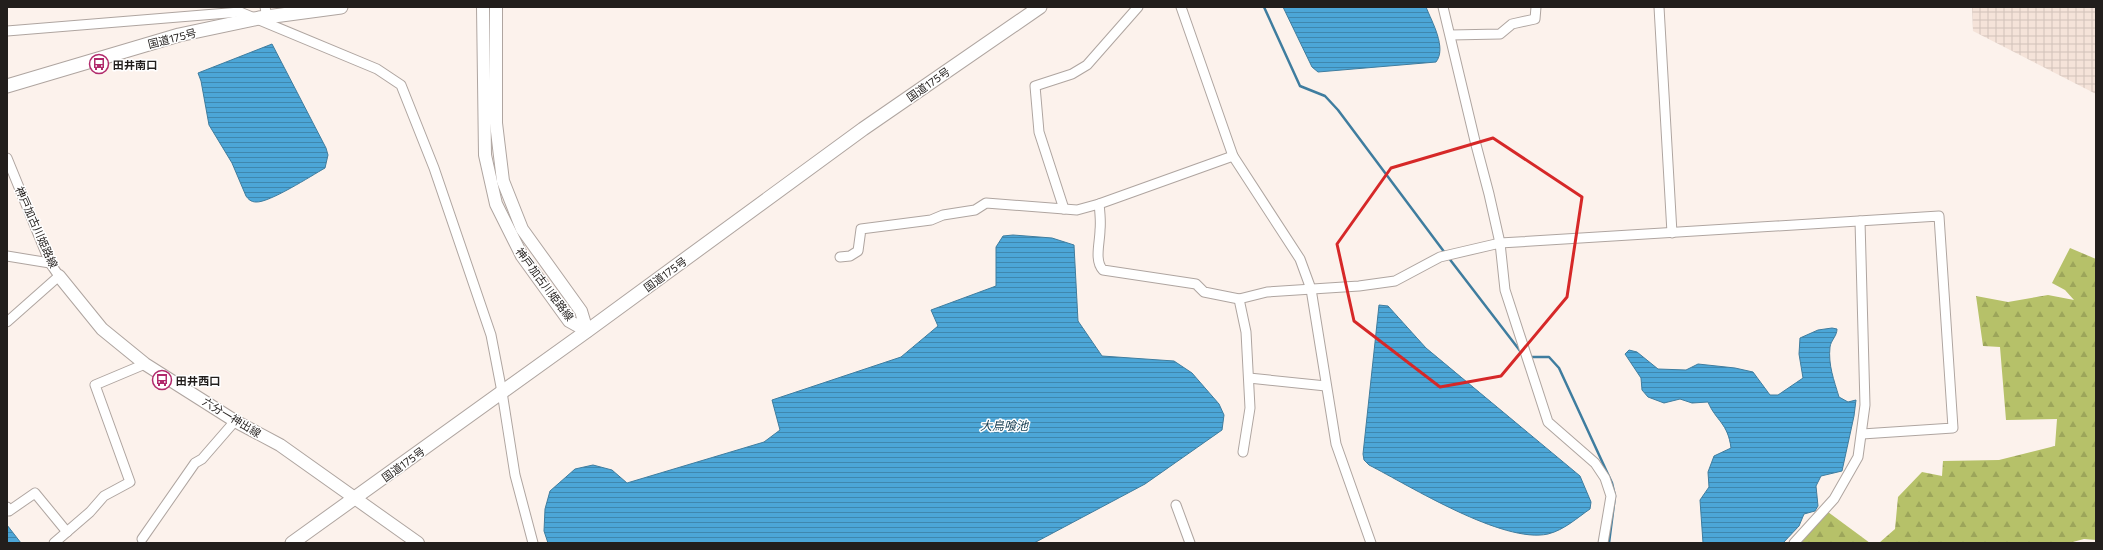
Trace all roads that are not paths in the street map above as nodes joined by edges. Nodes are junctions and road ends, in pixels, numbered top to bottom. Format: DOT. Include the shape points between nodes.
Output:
graph roads {
  1 [pos="341,7"];
  2 [pos="483,7"];
  3 [pos="496,7"];
  4 [pos="1040,7"];
  5 [pos="1138,7"];
  6 [pos="1181,7"];
  7 [pos="1443,7"];
  8 [pos="1536,7"];
  9 [pos="1659,7"];
  10 [pos="264,14"];
  11 [pos="7,31"];
  12 [pos="1451,34"];
  13 [pos="7,86"];
  14 [pos="1233,156"];
  15 [pos="7,158"];
  16 [pos="1099,204"];
  17 [pos="1064,209"];
  18 [pos="1860,221"];
  19 [pos="1672,232"];
  20 [pos="1500,243"];
  21 [pos="7,256"];
  22 [pos="840,257"];
  23 [pos="50,263"];
  24 [pos="59,276"];
  25 [pos="1311,289"];
  26 [pos="1239,299"];
  27 [pos="7,322"];
  28 [pos="587,331"];
  29 [pos="145,364"];
  30 [pos="1249,378"];
  31 [pos="1326,386"];
  32 [pos="502,392"];
  33 [pos="235,421"];
  34 [pos="1862,434"];
  35 [pos="1243,452"];
  36 [pos="354,499"];
  37 [pos="1176,505"];
  38 [pos="7,507"];
  39 [pos="67,532"];
  40 [pos="142,539"];
  41 [pos="54,543"];
  42 [pos="292,543"];
  43 [pos="418,543"];
  44 [pos="533,543"];
  45 [pos="1190,543"];
  46 [pos="1371,543"];
  47 [pos="1603,543"];
  48 [pos="1794,543"];
  1 -- 10 [label="highway, 国道175号"];
  2 -- 28 [label="main road, 神戸加古川姫路線" via="485,155 496,204 522,256 569,321"];
  3 -- 28 [label="main road, 神戸加古川姫路線" via="496,123 504,181 522,229 581,311"];
  4 -- 28 [label="highway, 国道175号" via="862,129"];
  5 -- 17 [label="street" via="1087,64 1072,74 1035,86 1039,132"];
  6 -- 14 [label="street"];
  7 -- 12 [label="street"];
  8 -- 12 [label="street" via="1535,19 1512,24 1500,34"];
  9 -- 19 [label="street"];
  10 -- 11 [label="street" via="218,13"];
  10 -- 13 [label="highway, 国道175号" via="179,35"];
  10 -- 32 [label="street" via="272,26 377,69 401,85 434,168 491,335"];
  12 -- 20 [label="street"];
  14 -- 16 [label="street"];
  14 -- 25 [label="street" via="1300,259"];
  15 -- 23 [label="street, 神戸加古川姫路線"];
  16 -- 17 [label="street" via="1077,210"];
  16 -- 26 [label="street" via="1100,268 1196,284 1204,292"];
  17 -- 22 [label="street" via="986,203 975,210 943,215 930,220 861,229 858,251 850,256"];
  18 -- 19 [label="street"];
  18 -- 34 [label="street" via="1866,405"];
  18 -- 34 [label="street" via="1940,216 1953,428"];
  19 -- 20 [label="street"];
  20 -- 25 [label="street" via="1440,257 1395,281"];
  20 -- 47 [label="street" via="1505,290 1548,422 1595,463 1605,478 1611,496"];
  21 -- 23 [label="street"];
  23 -- 24 [label="street, 神戸加古川姫路線"];
  24 -- 27 [label="street, 神戸加古川姫路線"];
  24 -- 29 [label="main road, 六分一神出線" via="102,329"];
  25 -- 26 [label="street" via="1267,292"];
  25 -- 31 [label="street"];
  26 -- 30 [label="street" via="1246,332"];
  28 -- 32 [label="highway, 国道175号"];
  29 -- 33 [label="main road, 六分一神出線"];
  29 -- 39 [label="street" via="95,385 130,482 104,496"];
  30 -- 31 [label="street"];
  30 -- 35 [label="street" via="1250,408"];
  31 -- 46 [label="street" via="1336,444"];
  32 -- 36 [label="highway, 国道175号"];
  32 -- 44 [label="street" via="515,475"];
  33 -- 36 [label="main road, 六分一神出線" via="280,445"];
  33 -- 40 [label="street" via="202,459 195,463"];
  34 -- 48 [label="street" via="1858,457 1834,499"];
  36 -- 42 [label="highway, 国道175号"];
  36 -- 43 [label="main road, 六分一神出線"];
  37 -- 45 [label="street"];
  38 -- 39 [label="street" via="9,511 35,493"];
  39 -- 41 [label="street"];
}
